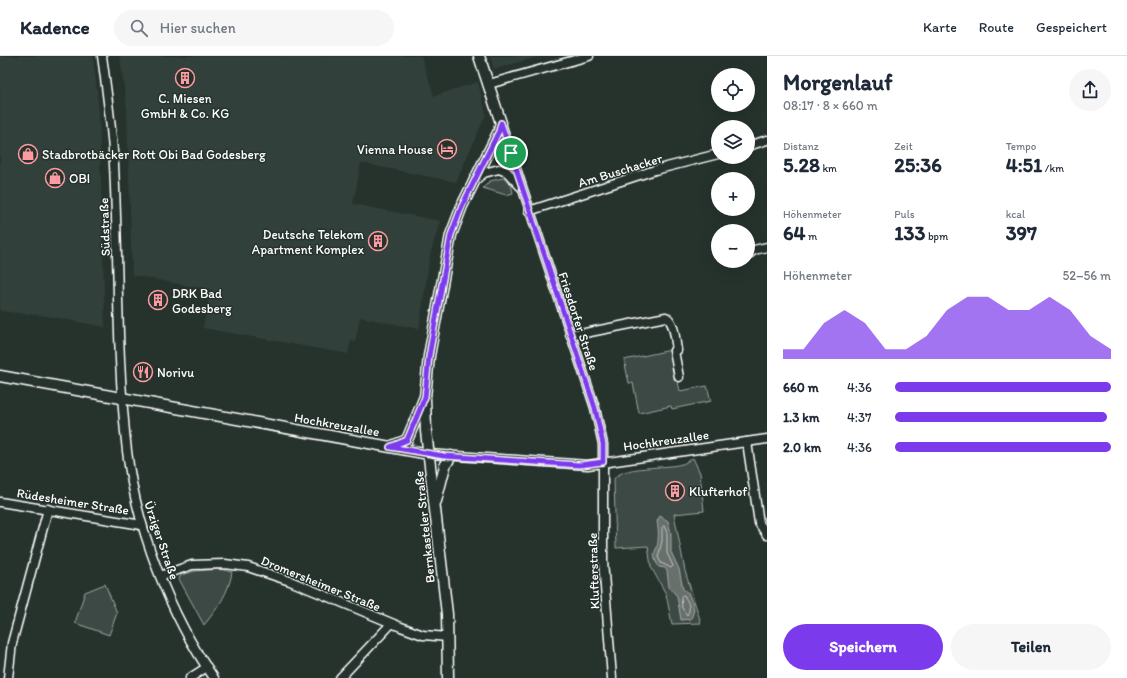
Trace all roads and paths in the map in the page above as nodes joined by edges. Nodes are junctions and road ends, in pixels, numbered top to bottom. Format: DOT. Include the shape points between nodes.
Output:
graph roads {
  1 [pos="102,56"];
  2 [pos="479,56"];
  3 [pos="589,56"];
  4 [pos="489,84"];
  5 [pos="501,123"];
  6 [pos="767,140"];
  7 [pos="755,144"];
  8 [pos="711,156"];
  9 [pos="473,182"];
  10 [pos="523,190"];
  11 [pos="529,211"];
  12 [pos="767,247"];
  13 [pos="755,250"];
  14 [pos="570,334"];
  15 [pos="0,376"];
  16 [pos="679,377"];
  17 [pos="425,397"];
  18 [pos="122,398"];
  19 [pos="767,439"];
  20 [pos="747,442"];
  21 [pos="390,447"];
  22 [pos="429,454"];
  23 [pos="451,456"];
  24 [pos="603,462"];
  25 [pos="0,502"];
  26 [pos="434,506"];
  27 [pos="48,509"];
  28 [pos="142,525"];
  29 [pos="767,535"];
  30 [pos="160,576"];
  31 [pos="391,624"];
  32 [pos="448,637"];
  33 [pos="206,667"];
  34 [pos="8,678"];
  35 [pos="190,678"];
  36 [pos="214,678"];
  37 [pos="340,678"];
  38 [pos="448,678"];
  39 [pos="612,678"];
  1 -- 18 [label="street, Südstraße" via="114,165"];
  2 -- 4 [label="street, Friesdorfer Straße"];
  3 -- 4 [label="street"];
  4 -- 5 [label="street, Friesdorfer Straße"];
  5 -- 9 [label="street, Bernkasteler Straße"];
  5 -- 10 [label="street, Friesdorfer Straße"];
  6 -- 7 [label="street"];
  8 -- 11 [label="street, Am Buschacker" via="655,170"];
  9 -- 10 [label="street, Friesdorfer Straße" via="484,173 499,169 515,179"];
  9 -- 17 [label="street, Bernkasteler Straße" via="451,235 429,356"];
  10 -- 11 [label="street, Friesdorfer Straße"];
  11 -- 14 [label="street, Friesdorfer Straße"];
  12 -- 13 [label="street"];
  14 -- 16 [label="street" via="666,317 672,326"];
  14 -- 24 [label="street, Friesdorfer Straße" via="595,408 603,444"];
  15 -- 18 [label="street, Hochkreuzallee"];
  17 -- 21 [label="street" via="407,440"];
  17 -- 22 [label="street, Bernkasteler Straße"];
  18 -- 21 [label="street, Hochkreuzallee"];
  18 -- 28 [label="street, Ürziger Straße" via="127,452"];
  19 -- 20 [label="street, Hochkreuzallee"];
  20 -- 24 [label="street, Hochkreuzallee"];
  20 -- 29 [label="street" via="759,523"];
  21 -- 22 [label="street, Hochkreuzallee"];
  22 -- 23 [label="street, Hochkreuzallee"];
  22 -- 26 [label="street, Bernkasteler Straße"];
  23 -- 24 [label="street, Hochkreuzallee" via="580,465"];
  23 -- 26 [label="street" via="445,466"];
  24 -- 39 [label="street, Klufterstraße" via="604,561"];
  25 -- 27 [label="street, Rüdesheimer Straße"];
  26 -- 32 [label="street, Bernkasteler Straße"];
  27 -- 28 [label="street, Rüdesheimer Straße"];
  27 -- 34 [label="street" via="12,643"];
  28 -- 30 [label="street, Ürziger Straße"];
  30 -- 31 [label="street, Dromersheimer Straße" via="192,565 224,564 248,567 331,597"];
  30 -- 33 [label="street, Ürziger Straße"];
  31 -- 32 [label="street, Dromersheimer Straße" via="423,635"];
  31 -- 37 [label="street"];
  32 -- 38 [label="street, Bernkasteler Straße"];
  33 -- 35 [label="street"];
  33 -- 36 [label="street, Ürziger Straße"];
}
